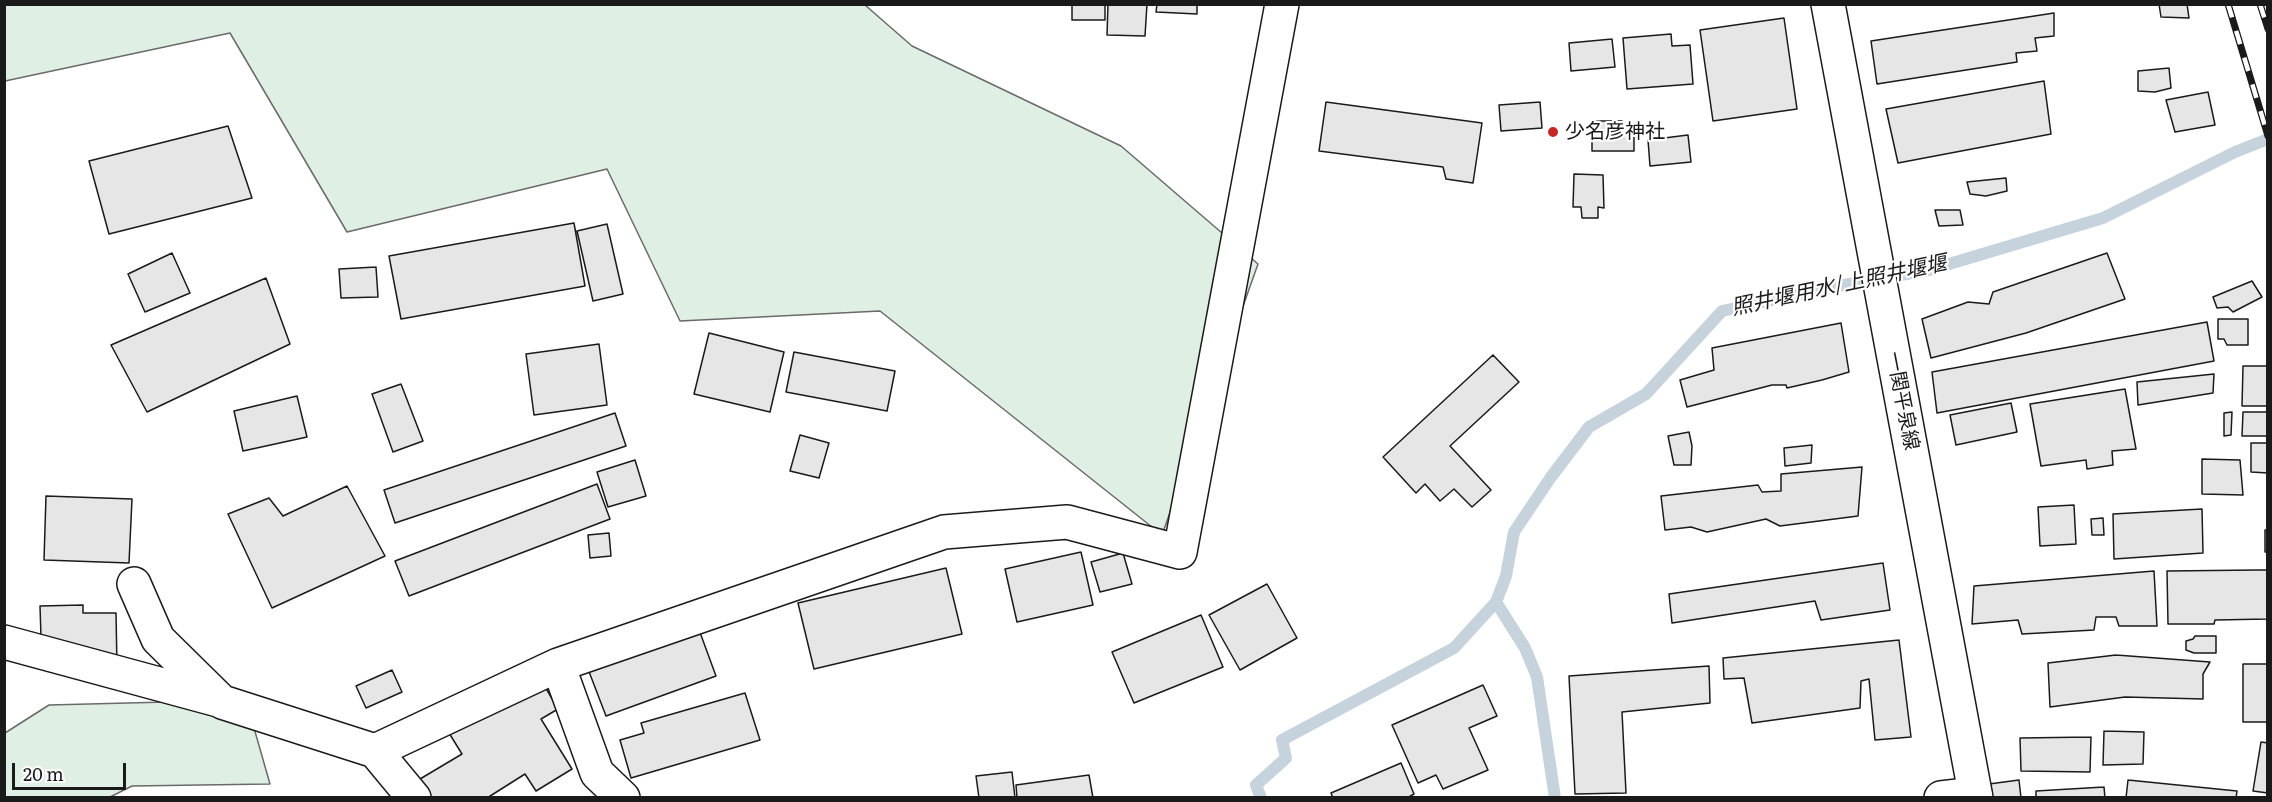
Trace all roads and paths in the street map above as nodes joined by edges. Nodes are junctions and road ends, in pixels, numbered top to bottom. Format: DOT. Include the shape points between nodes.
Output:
graph roads {
  1 [pos="1282,4"];
  2 [pos="1828,4"];
  3 [pos="134,584"];
  4 [pos="4,642"];
  5 [pos="558,665"];
  6 [pos="222,702"];
  7 [pos="375,751"];
  8 [pos="1976,796"];
  9 [pos="414,798"];
  10 [pos="623,798"];
  11 [pos="1941,798"];
  1 -- 5 [label="street" via="1180,552 1067,522 944,532"];
  2 -- 8 [label="street, 一関平泉線"];
  3 -- 6 [label="street" via="158,639"];
  4 -- 6 [label="street"];
  5 -- 7 [label="street"];
  5 -- 10 [label="street" via="597,773"];
  6 -- 7 [label="street"];
  7 -- 9 [label="street"];
  8 -- 11 [label="street"];
}
